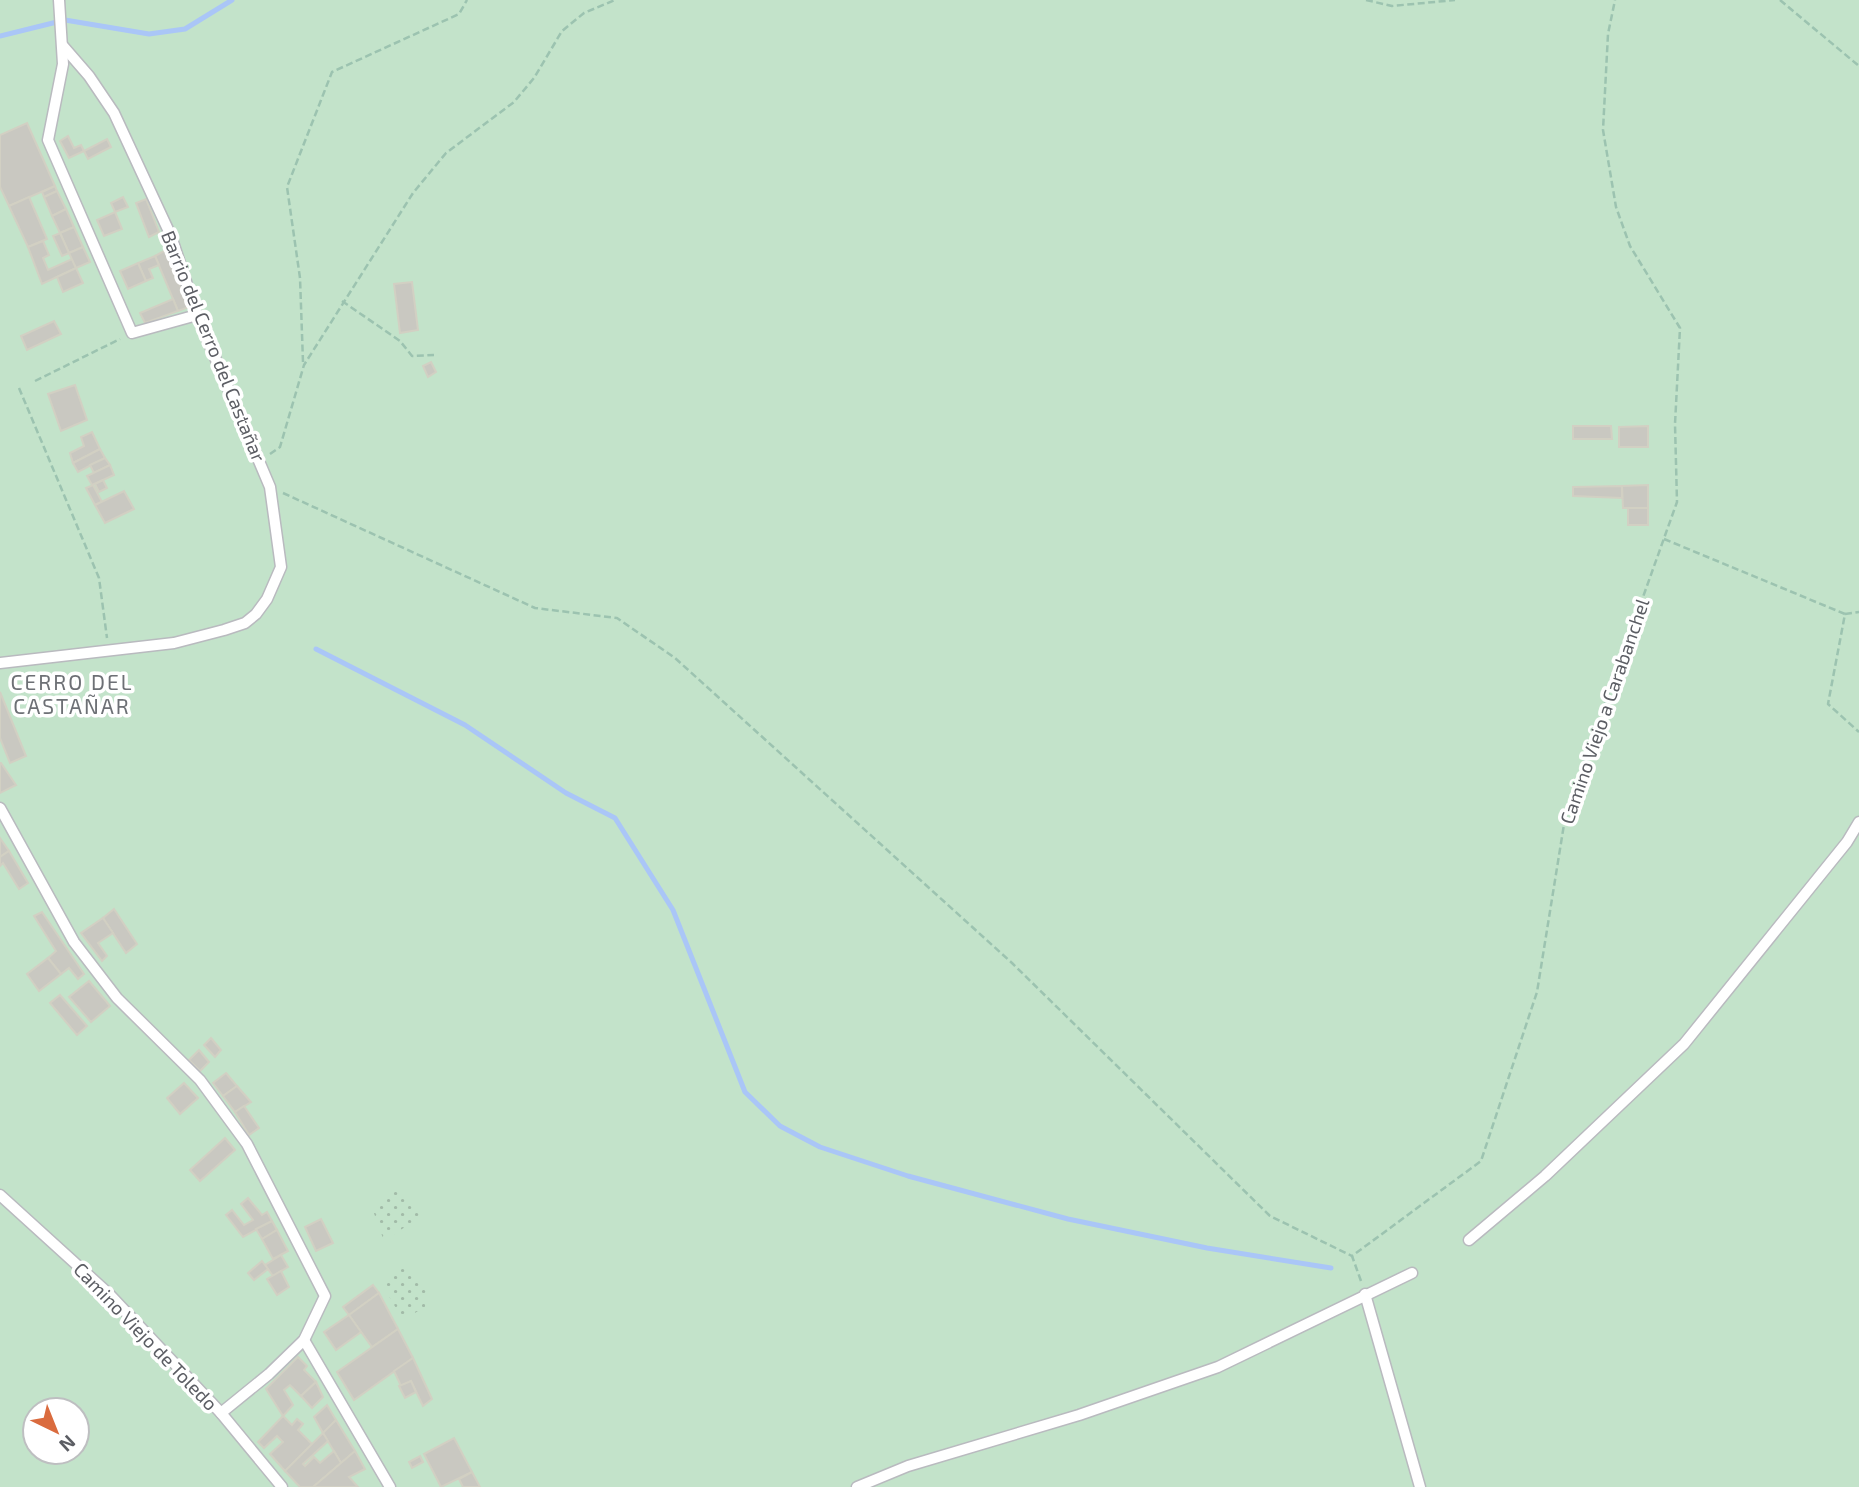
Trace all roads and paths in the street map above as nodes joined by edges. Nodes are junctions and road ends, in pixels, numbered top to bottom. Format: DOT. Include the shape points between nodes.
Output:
graph roads {
  1 [pos="467,0"];
  2 [pos="615,0"];
  3 [pos="1366,0"];
  4 [pos="1455,0"];
  5 [pos="1615,0"];
  6 [pos="1780,0"];
  7 [pos="58,2"];
  8 [pos="62,43"];
  9 [pos="1859,66"];
  10 [pos="342,301"];
  11 [pos="197,315"];
  12 [pos="132,332"];
  13 [pos="434,355"];
  14 [pos="304,365"];
  15 [pos="34,381"];
  16 [pos="19,388"];
  17 [pos="257,455"];
  18 [pos="270,487"];
  19 [pos="1664,539"];
  20 [pos="1859,611"];
  21 [pos="1845,614"];
  22 [pos="109,650"];
  23 [pos="0,663"];
  24 [pos="1859,732"];
  25 [pos="0,808"];
  26 [pos="1859,822"];
  27 [pos="0,1195"];
  28 [pos="1469,1240"];
  29 [pos="1352,1256"];
  30 [pos="1412,1273"];
  31 [pos="1365,1294"];
  32 [pos="304,1340"];
  33 [pos="221,1413"];
  34 [pos="282,1487"];
  35 [pos="390,1487"];
  36 [pos="857,1487"];
  37 [pos="1420,1487"];
  1 -- 14 [label="path" via="459,14 331,72 287,187 300,278"];
  2 -- 10 [label="path" via="584,13 562,31 514,102 446,153 413,193"];
  3 -- 4 [label="path" via="1392,6"];
  5 -- 19 [label="path, Camino Viejo a Carabanchel" via="1608,34 1602,130 1616,207 1630,246 1680,328 1677,502"];
  6 -- 9 [label="path"];
  7 -- 8 [label="lane"];
  8 -- 11 [label="lane, Barrio del Cerro del Castañar" via="114,113 171,236"];
  8 -- 12 [label="lane" via="63,64 48,140"];
  10 -- 13 [label="path" via="400,341 412,356"];
  10 -- 14 [label="path"];
  11 -- 12 [label="lane"];
  11 -- 17 [label="lane, Barrio del Cerro del Castañar"];
  12 -- 15 [label="path"];
  14 -- 17 [label="path" via="280,447"];
  16 -- 22 [label="path" via="100,578"];
  17 -- 18 [label="lane, Barrio del Cerro del Castañar"];
  18 -- 22 [label="lane, Barrio del Cerro del Castañar" via="281,567 256,614 244,622 174,643"];
  18 -- 29 [label="path" via="535,608 617,618 675,658 1012,963 1270,1216"];
  19 -- 21 [label="path"];
  19 -- 29 [label="path, Camino Viejo a Carabanchel" via="1566,812 1537,992 1481,1161"];
  20 -- 21 [label="path"];
  21 -- 24 [label="path" via="1828,704"];
  22 -- 23 [label="lane, Barrio del Cerro del Castañar"];
  25 -- 32 [label="lane" via="74,942 117,998 200,1080 247,1144 325,1296"];
  26 -- 28 [label="lane" via="1684,1044 1545,1176"];
  27 -- 33 [label="lane, Camino Viejo de Toledo" via="109,1294"];
  29 -- 31 [label="path"];
  30 -- 31 [label="lane"];
  31 -- 36 [label="lane" via="1217,1367 1080,1415 908,1466"];
  31 -- 37 [label="lane"];
  32 -- 33 [label="lane"];
  32 -- 35 [label="lane"];
  33 -- 34 [label="lane, Camino Viejo de Toledo"];
}
